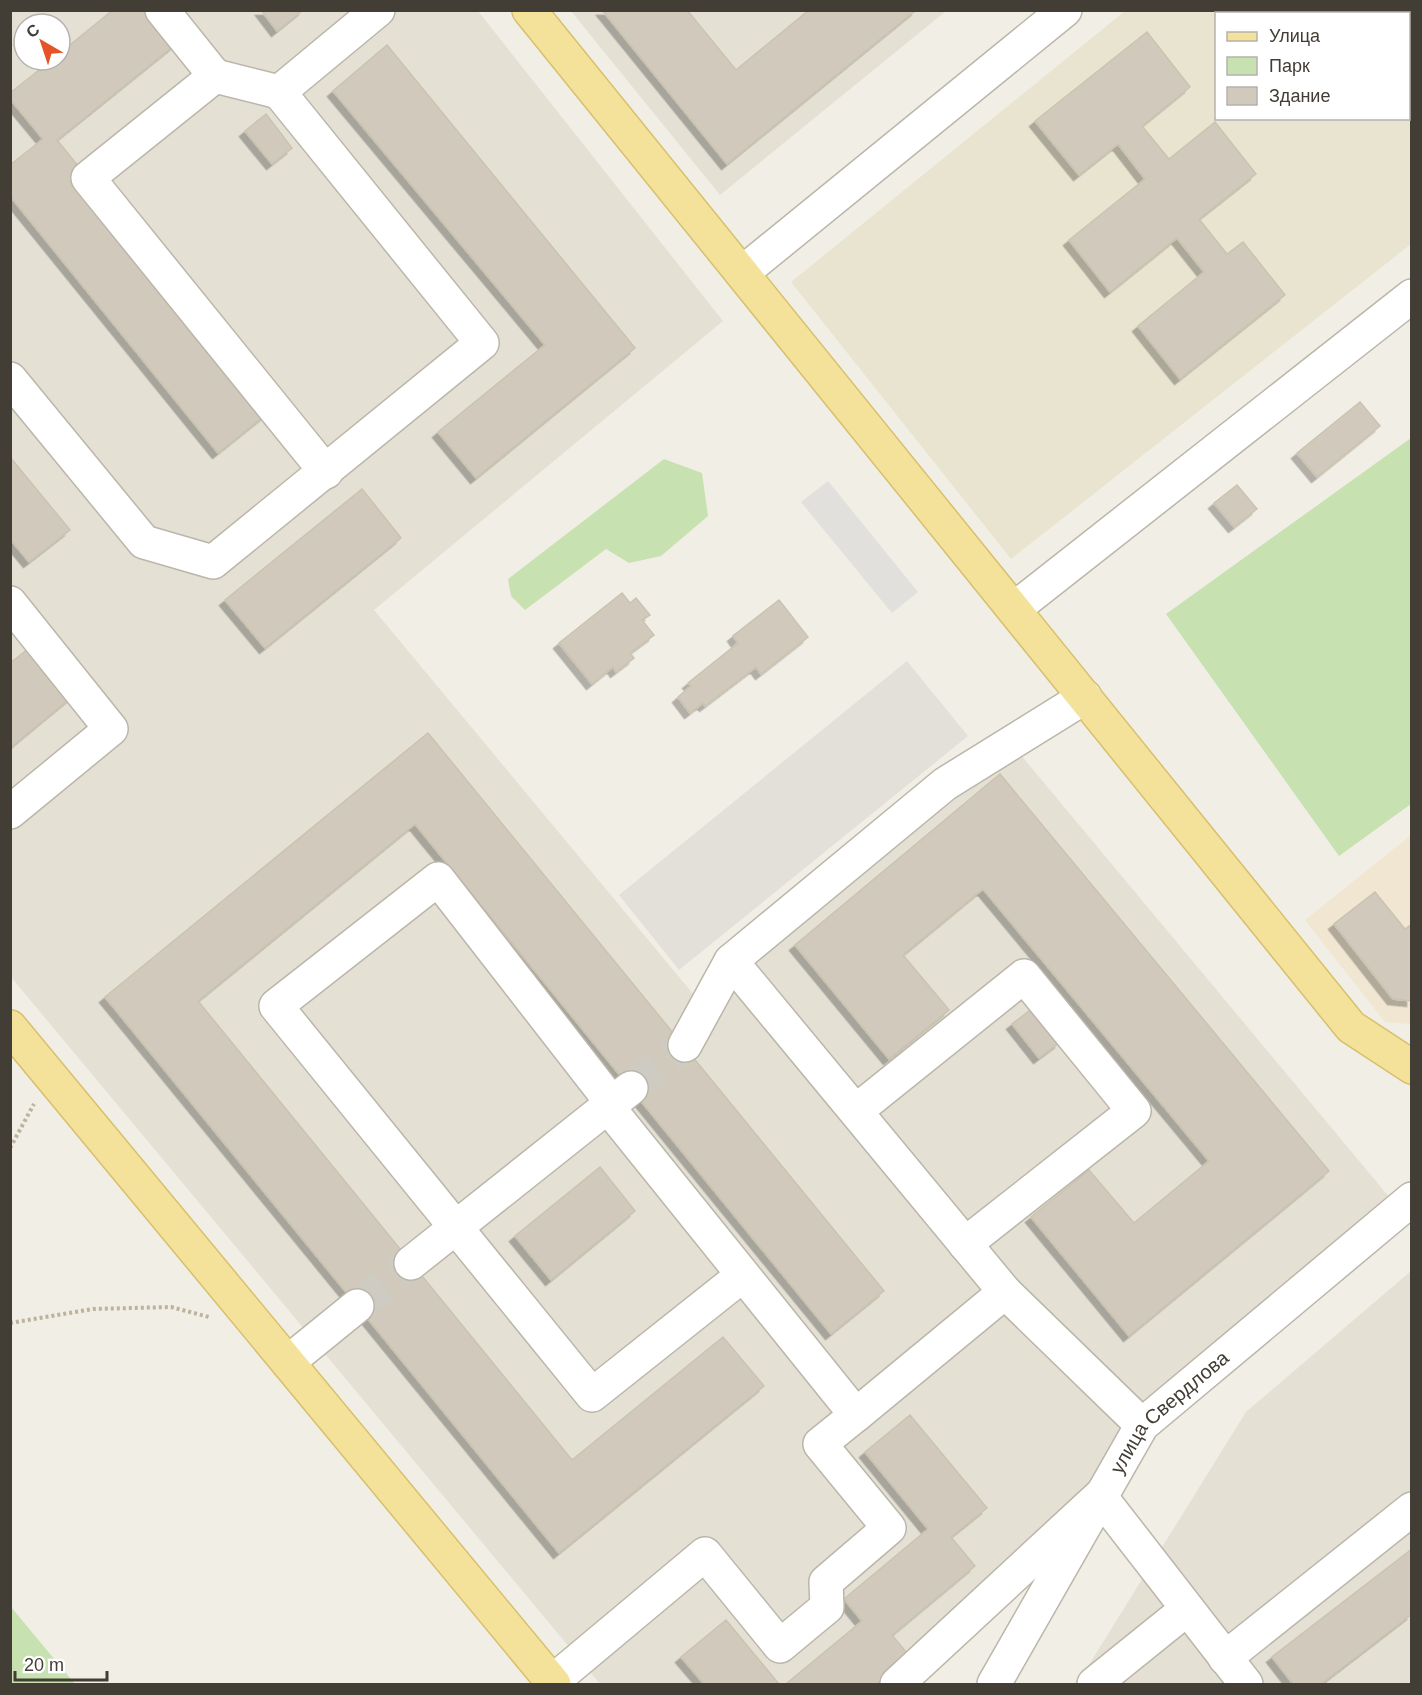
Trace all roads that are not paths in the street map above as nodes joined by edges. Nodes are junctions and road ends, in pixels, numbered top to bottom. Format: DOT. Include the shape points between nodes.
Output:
graph roads {
  1 [pos="162,10"];
  2 [pos="378,10"];
  3 [pos="530,10"];
  4 [pos="1065,10"];
  5 [pos="215,76"];
  6 [pos="279,92"];
  7 [pos="742,273"];
  8 [pos="1412,296"];
  9 [pos="10,379"];
  10 [pos="326,472"];
  11 [pos="10,603"];
  12 [pos="1014,609"];
  13 [pos="1085,697"];
  14 [pos="10,812"];
  15 [pos="731,961"];
  16 [pos="10,1026"];
  17 [pos="685,1045"];
  18 [pos="1412,1067"];
  19 [pos="622,1095"];
  20 [pos="856,1111"];
  21 [pos="1412,1199"];
  22 [pos="456,1227"];
  23 [pos="965,1244"];
  24 [pos="411,1263"];
  25 [pos="743,1275"];
  26 [pos="1005,1292"];
  27 [pos="357,1306"];
  28 [pos="288,1362"];
  29 [pos="856,1414"];
  30 [pos="1142,1425"];
  31 [pos="1100,1496"];
  32 [pos="1412,1509"];
  33 [pos="1187,1609"];
  34 [pos="1225,1658"];
  35 [pos="553,1683"];
  36 [pos="897,1684"];
  37 [pos="994,1684"];
  38 [pos="1094,1684"];
  39 [pos="1246,1684"];
  1 -- 5 [label="street"];
  2 -- 6 [label="street"];
  3 -- 7 [label="main road"];
  4 -- 7 [label="street"];
  5 -- 6 [label="street"];
  5 -- 10 [label="street" via="88,178"];
  6 -- 10 [label="street" via="482,344"];
  7 -- 12 [label="main road"];
  8 -- 12 [label="street"];
  9 -- 10 [label="street" via="144,542 213,562"];
  11 -- 14 [label="street" via="111,729"];
  12 -- 13 [label="main road"];
  13 -- 15 [label="street" via="945,784"];
  13 -- 18 [label="main road" via="1351,1027"];
  15 -- 17 [label="street"];
  15 -- 20 [label="street"];
  16 -- 28 [label="main road"];
  19 -- 22 [label="street"];
  19 -- 22 [label="street" via="438,879 276,1006"];
  19 -- 25 [label="street" via="616,1117"];
  20 -- 23 [label="street"];
  20 -- 23 [label="street" via="1024,976 1134,1111"];
  21 -- 30 [label="street, улица Свердлова"];
  22 -- 24 [label="street"];
  22 -- 25 [label="street" via="592,1395"];
  23 -- 26 [label="street"];
  25 -- 29 [label="street"];
  26 -- 29 [label="street"];
  26 -- 30 [label="street"];
  27 -- 28 [label="street"];
  28 -- 35 [label="main road"];
  29 -- 35 [label="street" via="820,1444 889,1528 826,1582 827,1607 780,1646 705,1554"];
  30 -- 31 [label="street, улица Свердлова"];
  31 -- 33 [label="street"];
  31 -- 36 [label="street"];
  31 -- 37 [label="street, улица Свердлова"];
  32 -- 34 [label="street"];
  33 -- 34 [label="street"];
  33 -- 38 [label="street"];
  34 -- 39 [label="street"];
}
